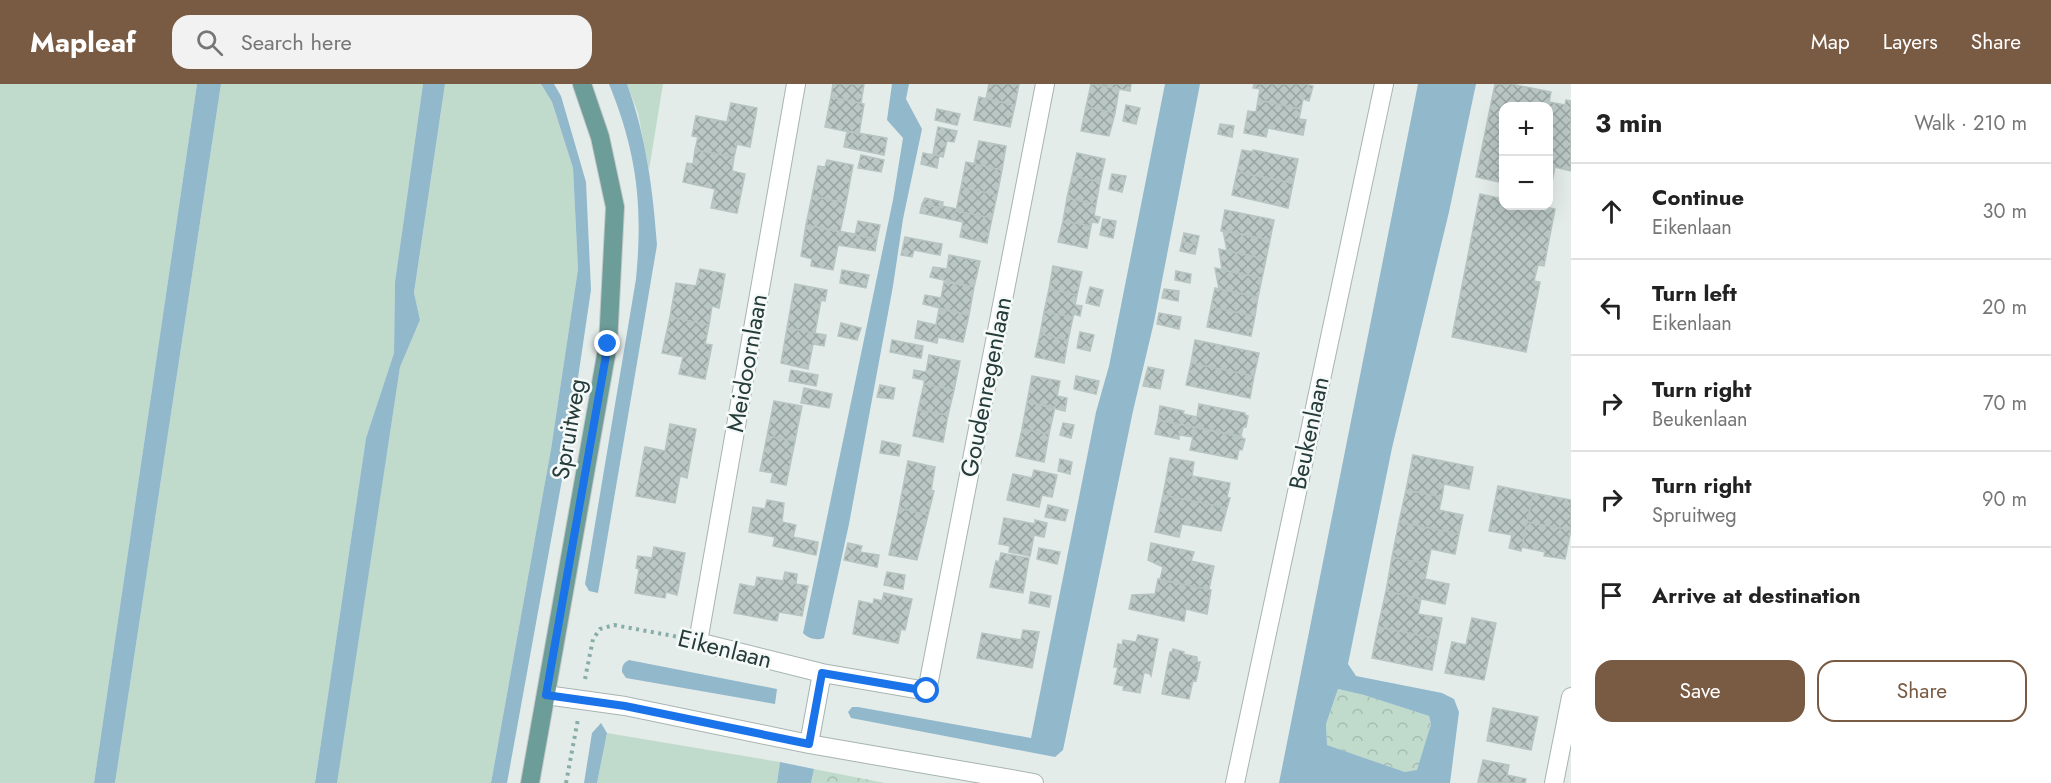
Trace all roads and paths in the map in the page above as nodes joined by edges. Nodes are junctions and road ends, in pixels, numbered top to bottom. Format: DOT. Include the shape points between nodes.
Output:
graph roads {
  1 [pos="582,84"];
  2 [pos="796,84"];
  3 [pos="1045,84"];
  4 [pos="1384,84"];
  5 [pos="627,626"];
  6 [pos="698,642"];
  7 [pos="822,673"];
  8 [pos="927,691"];
  9 [pos="546,695"];
  10 [pos="1571,697"];
  11 [pos="809,744"];
  12 [pos="530,783"];
  13 [pos="1034,783"];
  14 [pos="1235,783"];
  15 [pos="1554,783"];
  1 -- 9 [label="main road, Spruitweg" via="600,136 615,207 608,344"];
  2 -- 6 [label="street, Meidoornlaan"];
  3 -- 8 [label="street, Goudenregenlaan"];
  4 -- 14 [label="street, Beukenlaan"];
  5 -- 6 [label="path, Eikenlaan"];
  6 -- 7 [label="street, Eikenlaan"];
  7 -- 8 [label="street, Eikenlaan"];
  7 -- 11 [label="street"];
  9 -- 11 [label="street" via="625,706"];
  9 -- 12 [label="main road, Spruitweg"];
  10 -- 15 [label="street"];
  11 -- 13 [label="street"];
}
